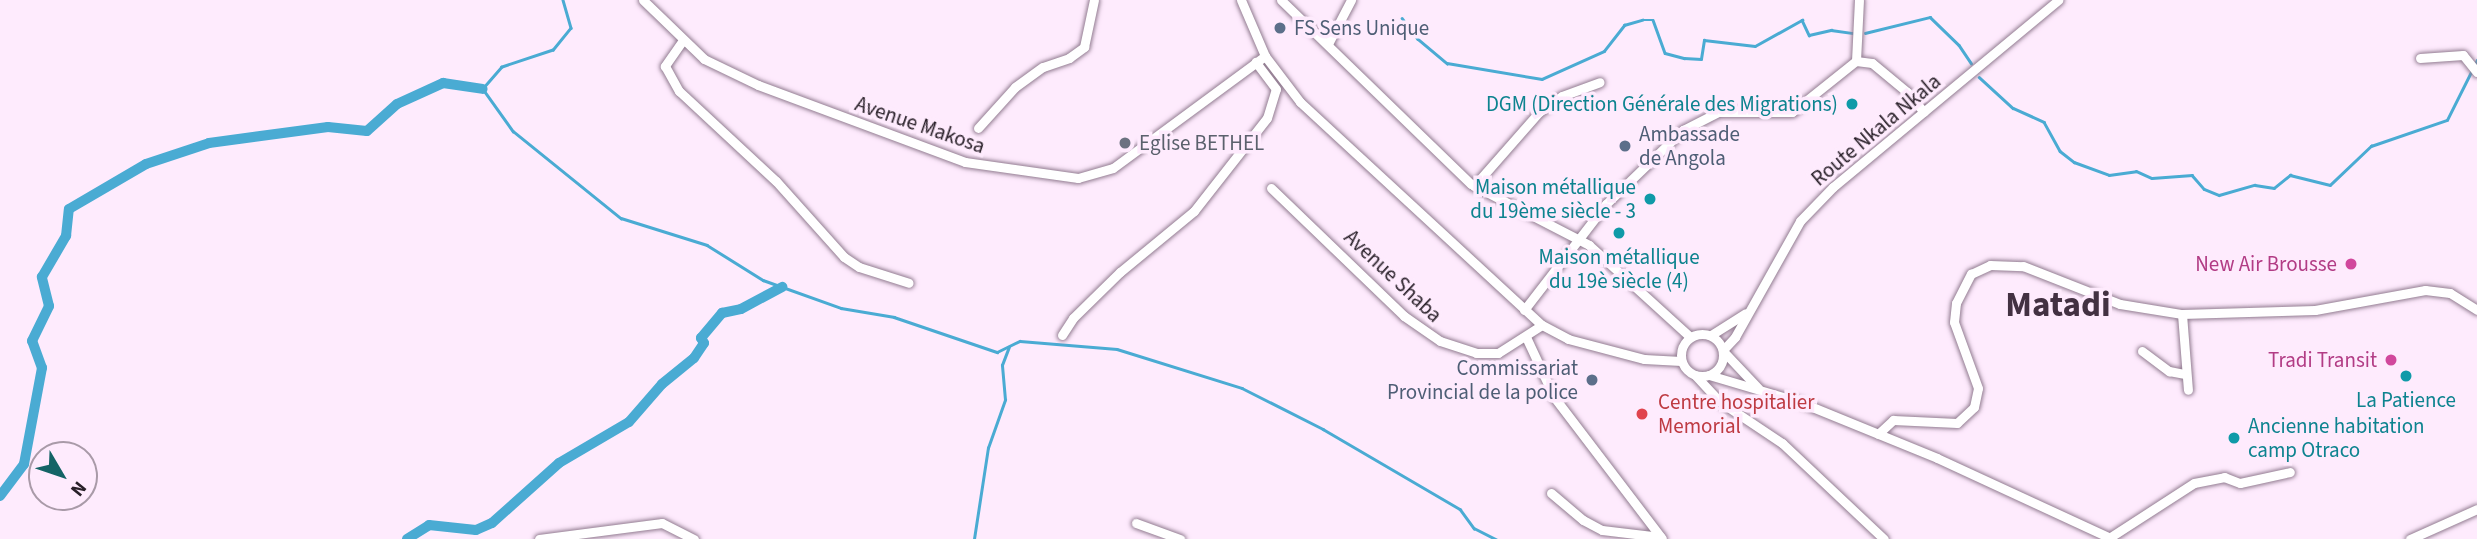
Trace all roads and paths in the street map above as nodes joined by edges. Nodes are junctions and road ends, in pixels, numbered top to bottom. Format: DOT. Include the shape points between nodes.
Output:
graph roads {
  1 [pos="643,0"];
  2 [pos="1094,0"];
  3 [pos="1255,0"];
  4 [pos="1280,0"];
  5 [pos="1351,0"];
  6 [pos="1859,0"];
  7 [pos="2058,0"];
  8 [pos="1243,4"];
  9 [pos="683,40"];
  10 [pos="1328,44"];
  11 [pos="1265,56"];
  12 [pos="2420,58"];
  13 [pos="1856,61"];
  14 [pos="1256,62"];
  15 [pos="2477,71"];
  16 [pos="1600,82"];
  17 [pos="1924,112"];
  18 [pos="978,128"];
  19 [pos="1474,186"];
  20 [pos="1271,188"];
  21 [pos="1581,240"];
  22 [pos="909,283"];
  23 [pos="1524,310"];
  24 [pos="2477,310"];
  25 [pos="1747,312"];
  26 [pos="2182,314"];
  27 [pos="1542,325"];
  28 [pos="1062,335"];
  29 [pos="1711,335"];
  30 [pos="1526,337"];
  31 [pos="1690,337"];
  32 [pos="1723,351"];
  33 [pos="2142,351"];
  34 [pos="1681,361"];
  35 [pos="2184,374"];
  36 [pos="1695,375"];
  37 [pos="1709,375"];
  38 [pos="1759,389"];
  39 [pos="2188,390"];
  40 [pos="1878,434"];
  41 [pos="2290,472"];
  42 [pos="1551,493"];
  43 [pos="2477,509"];
  44 [pos="1136,523"];
  45 [pos="1661,538"];
  46 [pos="2111,538"];
  47 [pos="539,539"];
  48 [pos="694,539"];
  49 [pos="1180,539"];
  50 [pos="1884,539"];
  51 [pos="2410,539"];
  1 -- 9 [label="street, Avenue Makosa"];
  2 -- 18 [label="street" via="1084,47 1015,86"];
  3 -- 8 [label="street"];
  4 -- 10 [label="street"];
  5 -- 10 [label="street"];
  6 -- 13 [label="street"];
  7 -- 17 [label="street, Route Nkala Nkala"];
  8 -- 11 [label="street"];
  9 -- 14 [label="street, Avenue Makosa" via="726,72 864,127 965,162 1078,178 1113,168"];
  9 -- 22 [label="street" via="665,66 679,91 776,181 844,257 859,267"];
  10 -- 19 [label="street"];
  11 -- 14 [label="street, Avenue Makosa"];
  11 -- 23 [label="street" via="1318,122"];
  12 -- 15 [label="street" via="2463,55"];
  13 -- 17 [label="street" via="1872,63"];
  13 -- 21 [label="street" via="1792,112 1718,112 1684,130 1606,204"];
  14 -- 28 [label="street" via="1276,89 1267,118 1194,211 1120,272"];
  16 -- 19 [label="street" via="1562,96 1539,112"];
  17 -- 25 [label="street, Route Nkala Nkala" via="1833,187 1800,221"];
  19 -- 21 [label="street"];
  20 -- 30 [label="street, Avenue Shaba" via="1425,333 1448,345 1489,354"];
  21 -- 23 [label="street"];
  21 -- 31 [label="street"];
  23 -- 27 [label="street"];
  24 -- 26 [label="street" via="2450,293 2425,290 2315,310"];
  25 -- 29 [label="street"];
  25 -- 32 [label="street, Route Nkala Nkala"];
  26 -- 35 [label="street"];
  26 -- 40 [label="street" via="2120,304 2023,266 1990,265 1971,274 1956,303 1954,322 1978,388 1973,407 1957,423 1893,419"];
  27 -- 30 [label="street, Avenue Shaba"];
  27 -- 34 [label="street" via="1569,338 1644,359"];
  29 -- 31 [label="street"];
  29 -- 32 [label="street"];
  30 -- 45 [label="street" via="1554,397"];
  31 -- 34 [label="street" via="1684,343"];
  32 -- 37 [label="street" via="1720,366"];
  32 -- 38 [label="street"];
  33 -- 35 [label="street" via="2169,371"];
  34 -- 36 [label="street"];
  35 -- 39 [label="street"];
  36 -- 37 [label="street"];
  36 -- 50 [label="street" via="1719,401 1782,443"];
  37 -- 38 [label="street"];
  38 -- 40 [label="street"];
  40 -- 46 [label="street"];
  41 -- 46 [label="street" via="2240,483 2224,477 2194,483"];
  42 -- 45 [label="street" via="1602,530"];
  43 -- 51 [label="street"];
  44 -- 49 [label="street"];
  47 -- 48 [label="street" via="662,523"];
}
